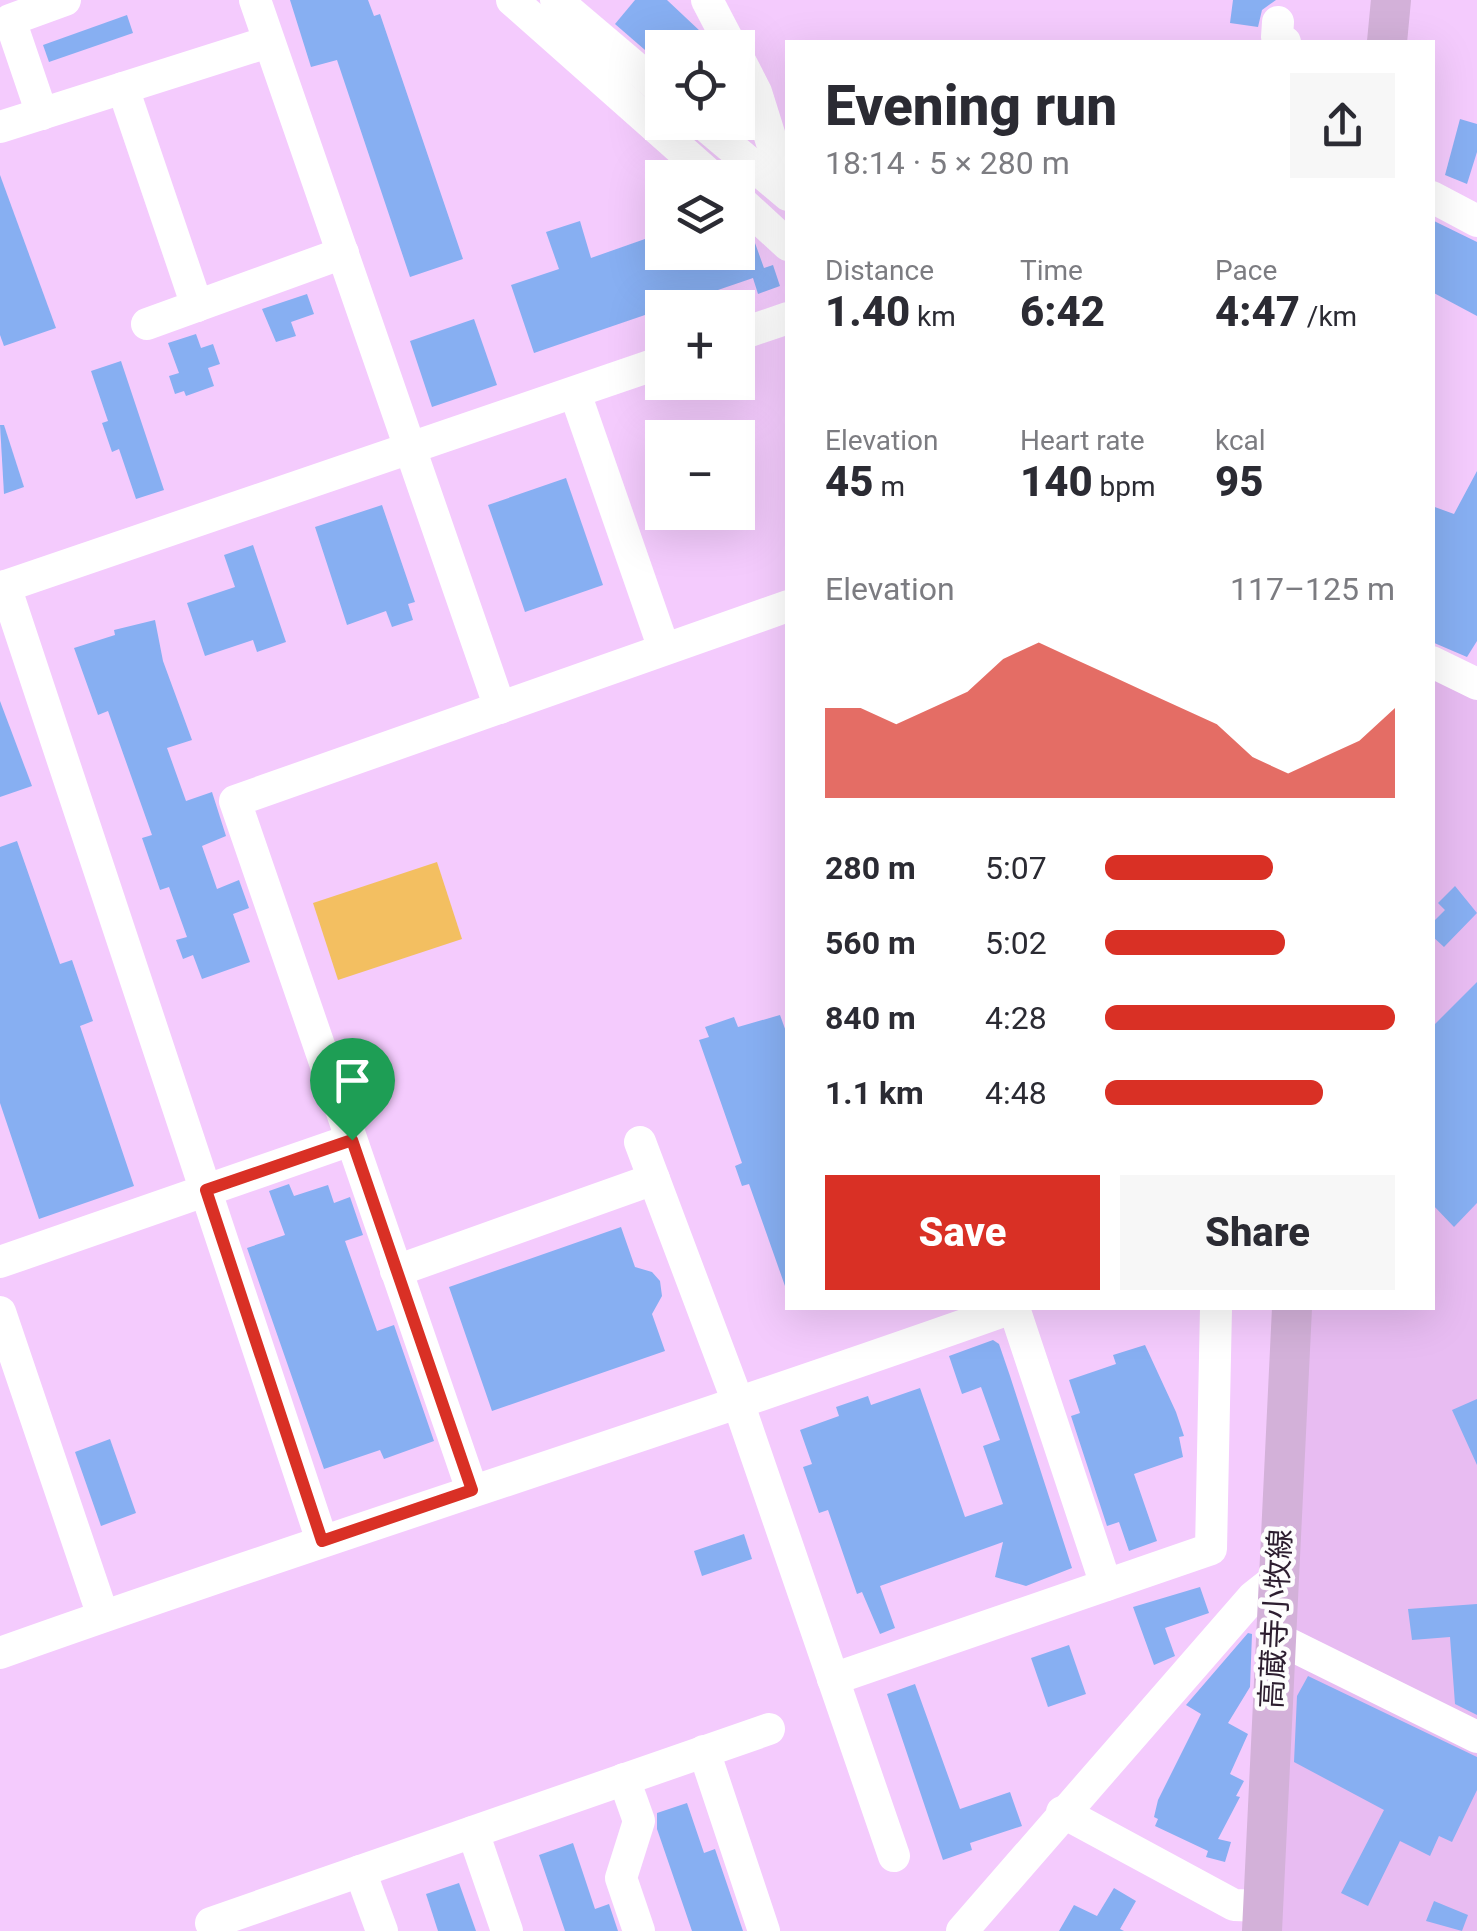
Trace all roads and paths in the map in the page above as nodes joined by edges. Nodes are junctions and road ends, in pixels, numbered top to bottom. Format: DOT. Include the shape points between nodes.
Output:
graph roads {
  1 [pos="65,0"];
  2 [pos="255,0"];
  3 [pos="512,0"];
  4 [pos="556,0"];
  5 [pos="707,0"];
  6 [pos="1391,0"];
  7 [pos="723,30"];
  8 [pos="7,36"];
  9 [pos="1388,40"];
  10 [pos="268,42"];
  11 [pos="645,76"];
  12 [pos="123,88"];
  13 [pos="755,90"];
  14 [pos="42,114"];
  15 [pos="0,127"];
  16 [pos="724,140"];
  17 [pos="693,160"];
  18 [pos="785,184"];
  19 [pos="785,191"];
  20 [pos="1435,200"];
  21 [pos="755,214"];
  22 [pos="1477,221"];
  23 [pos="785,241"];
  24 [pos="342,253"];
  25 [pos="197,306"];
  26 [pos="785,319"];
  27 [pos="147,324"];
  28 [pos="755,329"];
  29 [pos="645,368"];
  30 [pos="574,393"];
  31 [pos="412,451"];
  32 [pos="3,587"];
  33 [pos="785,607"];
  34 [pos="664,650"];
  35 [pos="1435,663"];
  36 [pos="1477,684"];
  37 [pos="500,708"];
  38 [pos="352,1140"];
  39 [pos="640,1142"];
  40 [pos="654,1179"];
  41 [pos="206,1190"];
  42 [pos="0,1262"];
  43 [pos="396,1271"];
  44 [pos="1007,1310"];
  45 [pos="1014,1310"];
  46 [pos="1216,1310"];
  47 [pos="1292,1310"];
  48 [pos="0,1312"];
  49 [pos="739,1406"];
  50 [pos="472,1490"];
  51 [pos="322,1541"];
  52 [pos="1276,1578"];
  53 [pos="1106,1585"];
  54 [pos="103,1616"];
  55 [pos="1275,1637"];
  56 [pos="0,1653"];
  57 [pos="834,1679"];
  58 [pos="769,1728"];
  59 [pos="1477,1738"];
  60 [pos="704,1751"];
  61 [pos="624,1779"];
  62 [pos="1062,1812"];
  63 [pos="472,1832"];
  64 [pos="894,1856"];
  65 [pos="360,1871"];
  66 [pos="1262,1919"];
  67 [pos="246,1922"];
  68 [pos="211,1923"];
  69 [pos="382,1931"];
  70 [pos="508,1931"];
  71 [pos="639,1931"];
  72 [pos="764,1931"];
  73 [pos="962,1931"];
  1 -- 8 [label="street" via="10,20"];
  2 -- 10 [label="street"];
  3 -- 17 [label="street"];
  4 -- 11 [label="street"];
  5 -- 7 [label="street"];
  6 -- 9 [label="main road"];
  8 -- 14 [label="street"];
  10 -- 12 [label="street"];
  10 -- 24 [label="street"];
  12 -- 14 [label="street"];
  12 -- 25 [label="street"];
  13 -- 18 [label="street"];
  14 -- 15 [label="street"];
  16 -- 19 [label="street"];
  20 -- 22 [label="street"];
  21 -- 23 [label="street"];
  24 -- 25 [label="street"];
  24 -- 31 [label="street"];
  25 -- 27 [label="street"];
  26 -- 28 [label="street"];
  29 -- 30 [label="street"];
  30 -- 31 [label="street"];
  30 -- 34 [label="street"];
  31 -- 32 [label="street"];
  31 -- 37 [label="street"];
  32 -- 41 [label="street"];
  33 -- 34 [label="street"];
  34 -- 37 [label="street"];
  35 -- 36 [label="street"];
  37 -- 38 [label="street" via="235,801"];
  38 -- 41 [label="street"];
  38 -- 43 [label="street"];
  39 -- 40 [label="street"];
  40 -- 43 [label="street"];
  40 -- 49 [label="street"];
  41 -- 42 [label="street"];
  41 -- 51 [label="street"];
  43 -- 50 [label="street"];
  44 -- 49 [label="street"];
  45 -- 53 [label="street"];
  46 -- 53 [label="street" via="1211,1549"];
  47 -- 52 [label="main road, 高蔵寺小牧線"];
  48 -- 54 [label="street"];
  49 -- 50 [label="street"];
  49 -- 57 [label="street"];
  50 -- 51 [label="street"];
  51 -- 54 [label="street"];
  52 -- 55 [label="main road, 高蔵寺小牧線"];
  52 -- 62 [label="street"];
  53 -- 57 [label="street"];
  54 -- 56 [label="street"];
  55 -- 59 [label="street"];
  55 -- 66 [label="main road, 高蔵寺小牧線"];
  57 -- 64 [label="street"];
  58 -- 60 [label="street"];
  60 -- 61 [label="street"];
  60 -- 72 [label="street"];
  61 -- 63 [label="street"];
  61 -- 71 [label="street" via="640,1821 621,1878"];
  62 -- 66 [label="street"];
  62 -- 73 [label="street"];
  63 -- 65 [label="street"];
  63 -- 70 [label="street"];
  65 -- 67 [label="street"];
  65 -- 69 [label="street"];
  67 -- 68 [label="street"];
}
